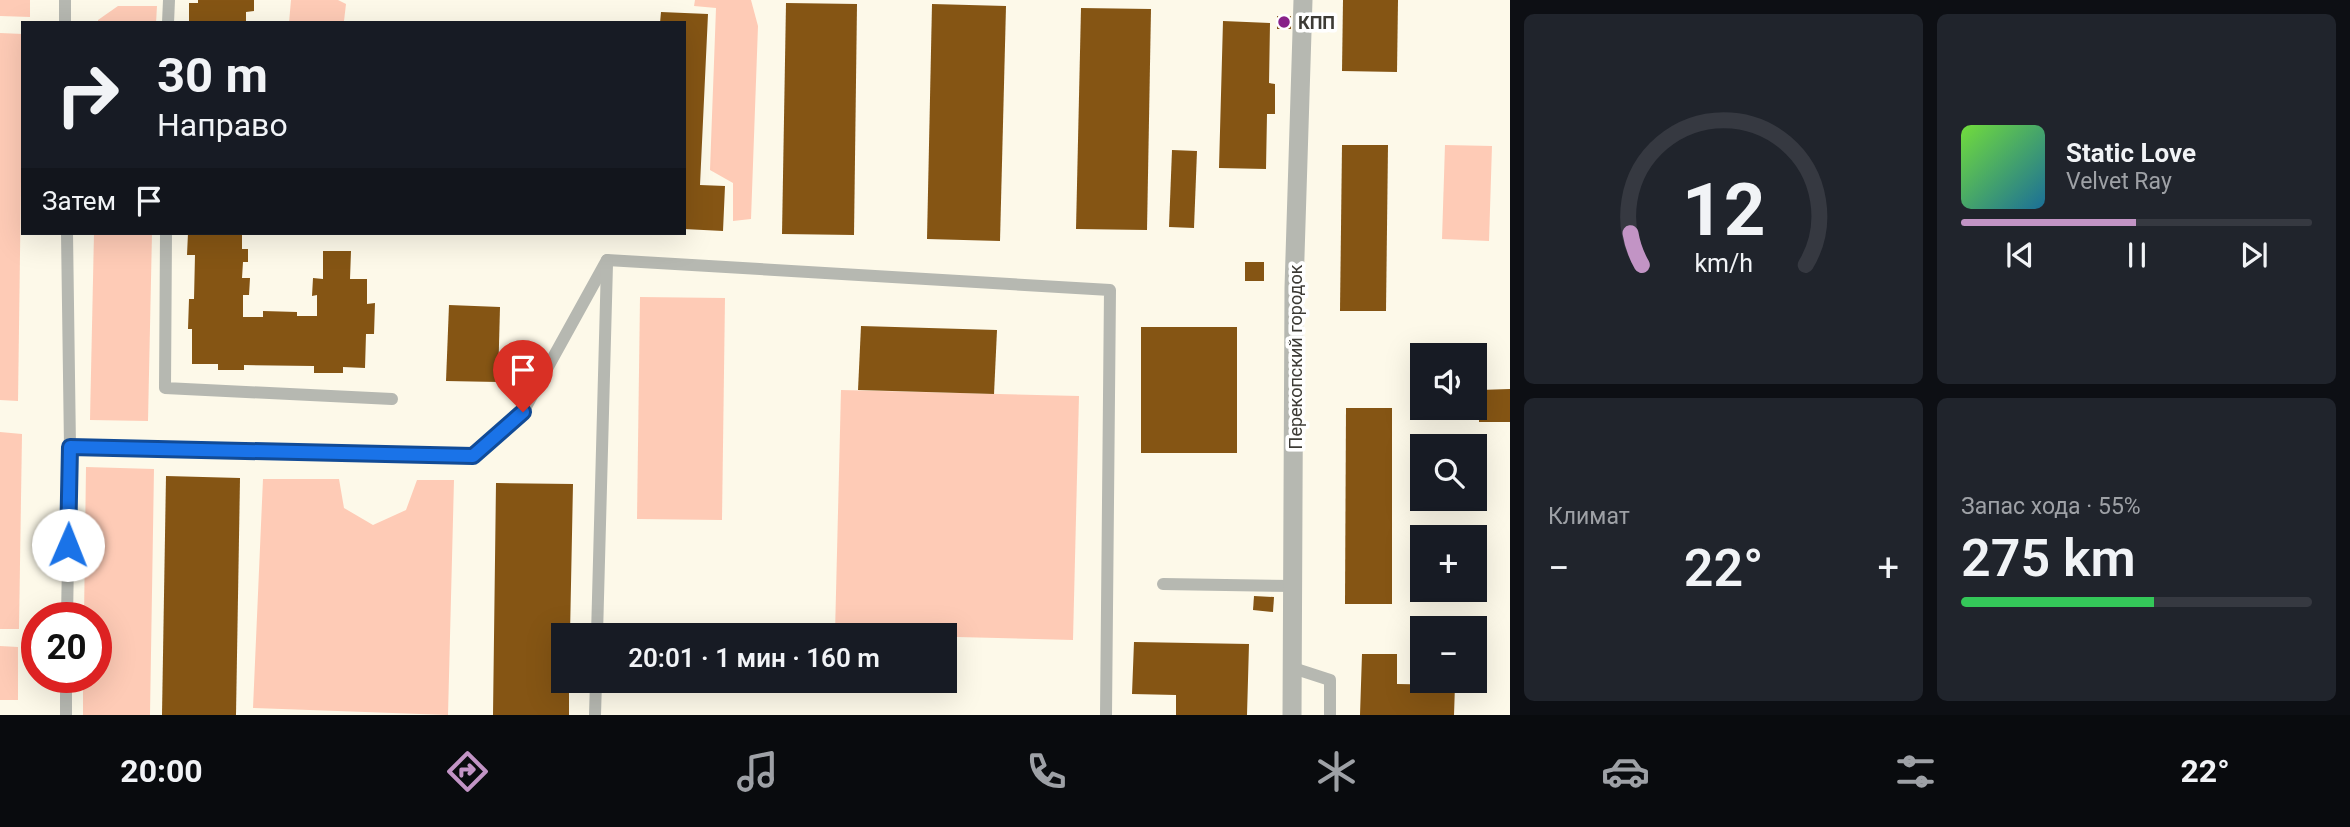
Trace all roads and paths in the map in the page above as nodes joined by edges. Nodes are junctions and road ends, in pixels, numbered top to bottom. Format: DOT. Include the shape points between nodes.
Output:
graph roads {
  1 [pos="65,0"];
  2 [pos="169,0"];
  3 [pos="1303,0"];
  4 [pos="65,21"];
  5 [pos="168,21"];
  6 [pos="67,235"];
  7 [pos="166,235"];
  8 [pos="607,260"];
  9 [pos="392,399"];
  10 [pos="70,447"];
  11 [pos="1163,584"];
  12 [pos="1294,586"];
  13 [pos="67,602"];
  14 [pos="597,623"];
  15 [pos="1293,668"];
  16 [pos="66,693"];
  17 [pos="596,693"];
  18 [pos="66,715"];
  19 [pos="595,715"];
  20 [pos="1106,715"];
  21 [pos="1292,715"];
  22 [pos="1330,715"];
  1 -- 4 [label="lane"];
  2 -- 5 [label="lane"];
  3 -- 12 [label="street, Перекопский городок" via="1294,288"];
  6 -- 10 [label="lane"];
  7 -- 9 [label="lane" via="165,388"];
  8 -- 10 [label="lane" via="523,412 473,456"];
  8 -- 14 [label="lane"];
  8 -- 20 [label="lane" via="1110,290"];
  10 -- 13 [label="lane"];
  11 -- 12 [label="lane"];
  12 -- 15 [label="street, Перекопский городок"];
  15 -- 21 [label="street, Перекопский городок"];
  15 -- 22 [label="lane" via="1330,680"];
  16 -- 18 [label="lane"];
  17 -- 19 [label="lane"];
}
